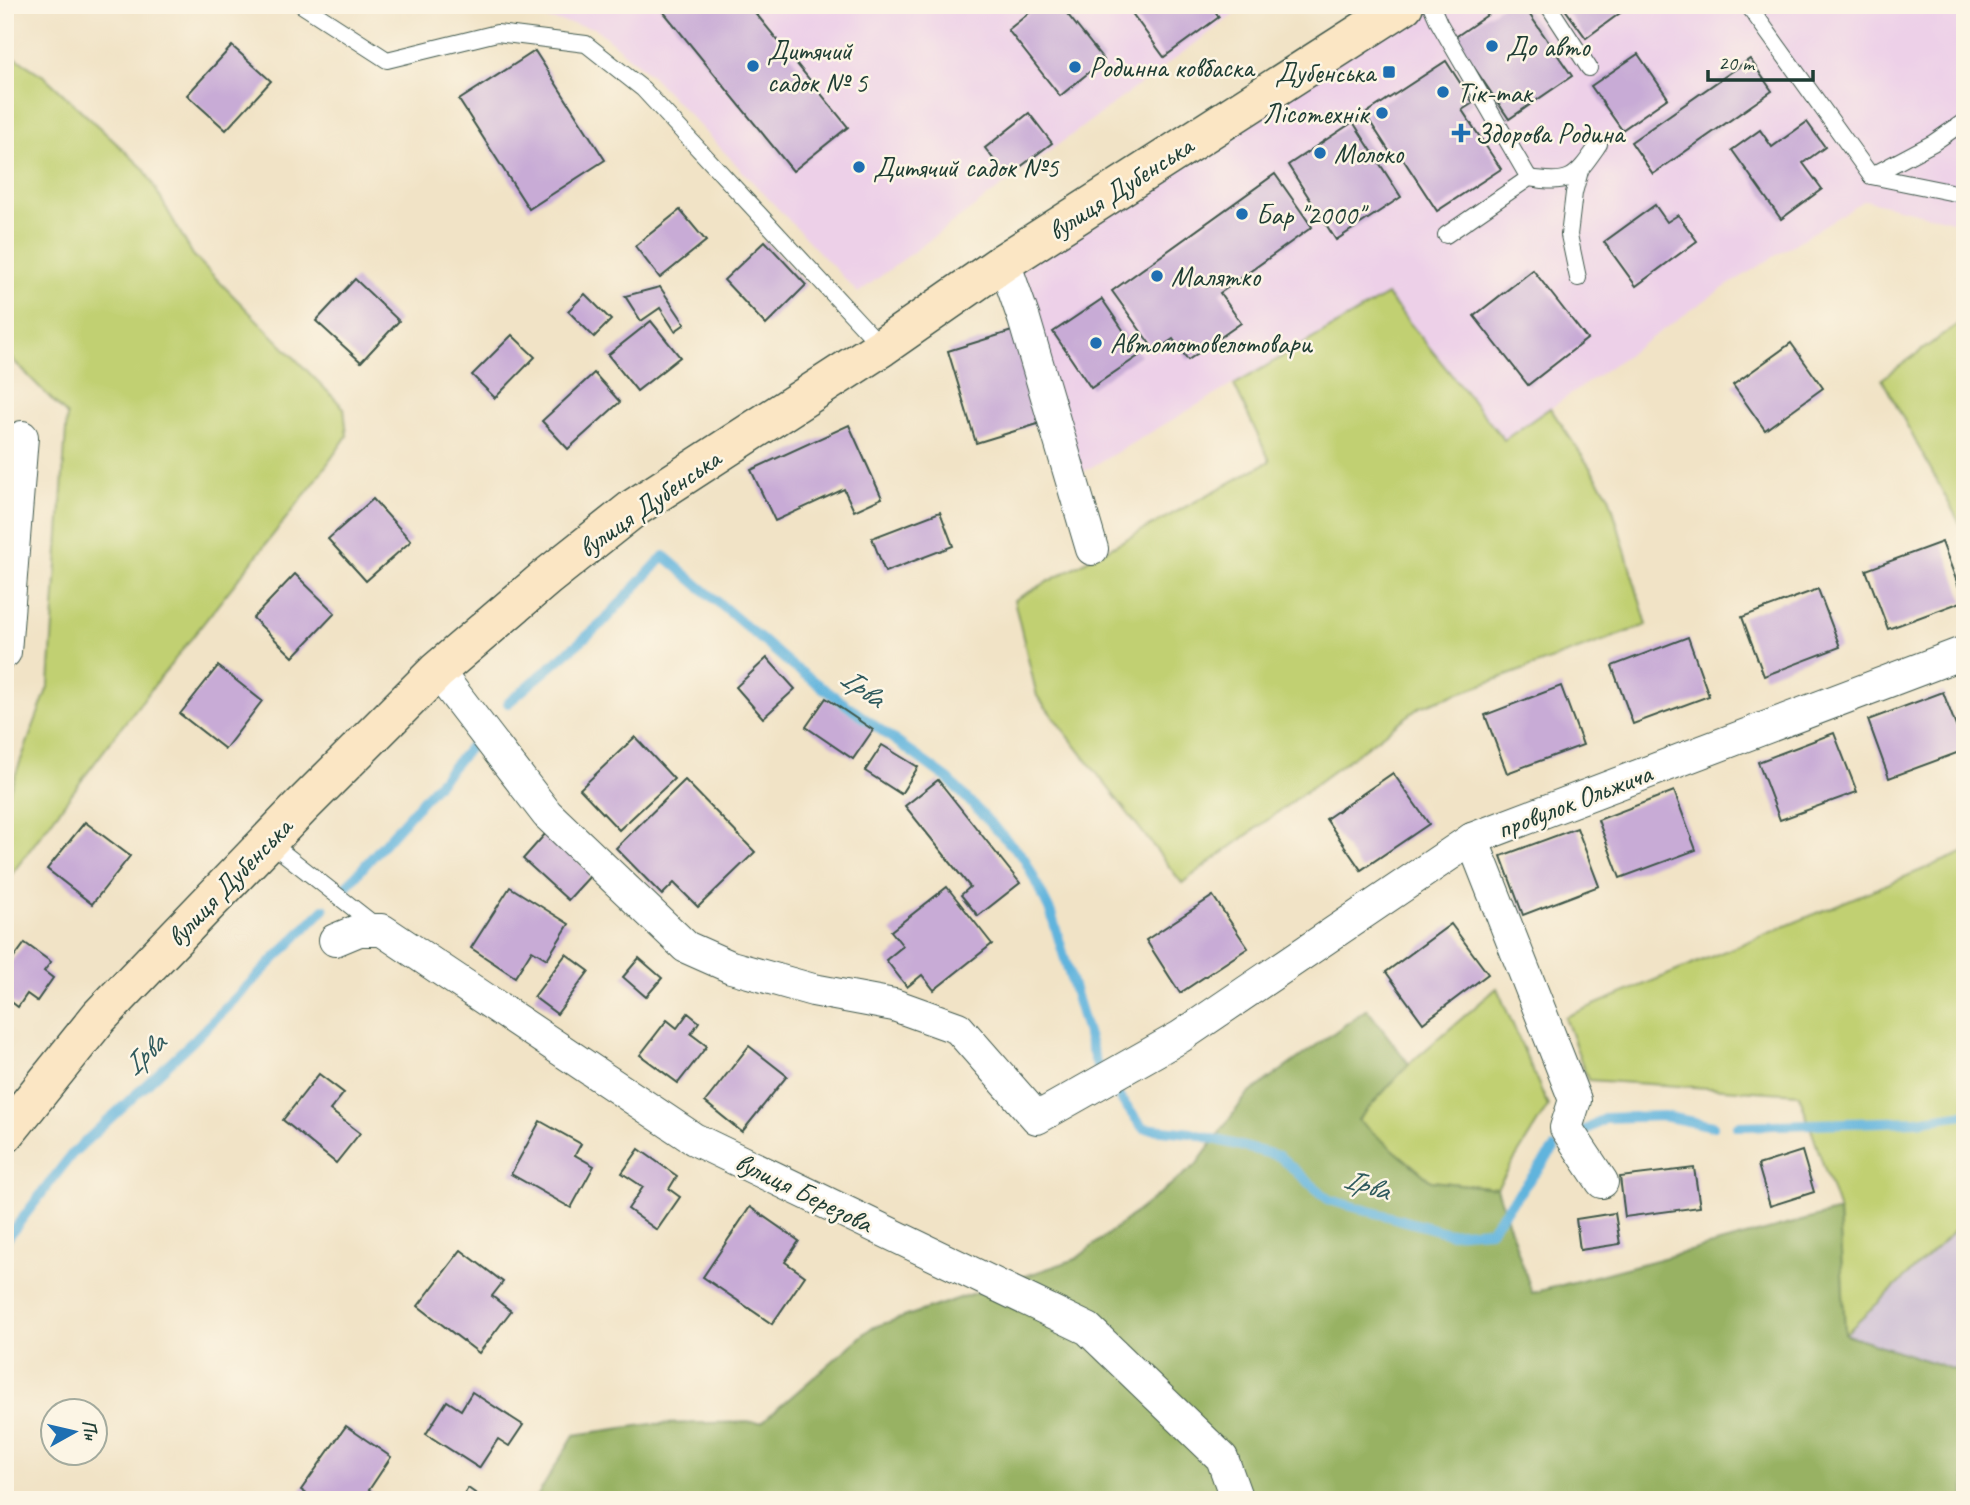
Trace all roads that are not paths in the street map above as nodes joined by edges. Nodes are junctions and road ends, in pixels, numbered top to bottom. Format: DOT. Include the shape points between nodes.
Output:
graph roads {
  1 [pos="302,5"];
  2 [pos="1548,5"];
  3 [pos="1748,5"];
  4 [pos="1406,7"];
  5 [pos="1589,68"];
  6 [pos="1965,121"];
  7 [pos="1599,144"];
  8 [pos="1580,171"];
  9 [pos="1871,176"];
  10 [pos="1529,178"];
  11 [pos="1965,195"];
  12 [pos="1446,235"];
  13 [pos="1004,262"];
  14 [pos="1578,278"];
  15 [pos="882,347"];
  16 [pos="22,437"];
  17 [pos="1092,549"];
  18 [pos="5,652"];
  19 [pos="1965,652"];
  20 [pos="438,671"];
  21 [pos="1472,839"];
  22 [pos="268,841"];
  23 [pos="382,930"];
  24 [pos="335,940"];
  25 [pos="5,1134"];
  26 [pos="1602,1182"];
  27 [pos="1237,1500"];
  1 -- 15 [label="lane" via="387,60 497,33 586,44 643,89"];
  2 -- 5 [label="lane"];
  3 -- 9 [label="lane"];
  4 -- 10 [label="lane" via="1439,23"];
  4 -- 13 [label="main road, вулиця Дубенська"];
  6 -- 9 [label="lane"];
  7 -- 8 [label="lane"];
  8 -- 10 [label="lane" via="1554,182"];
  8 -- 14 [label="lane" via="1569,235"];
  9 -- 11 [label="lane"];
  10 -- 12 [label="lane"];
  13 -- 15 [label="main road, вулиця Дубенська"];
  13 -- 17 [label="street"];
  15 -- 20 [label="main road, вулиця Дубенська" via="634,508"];
  16 -- 18 [label="street"];
  19 -- 21 [label="street, провулок Ольжича"];
  20 -- 21 [label="street" via="547,814 686,947 732,967 813,990 894,1005 958,1028 1037,1118 1180,1037"];
  20 -- 22 [label="main road, вулиця Дубенська"];
  21 -- 26 [label="street, провулок Ольжича" via="1575,1100 1566,1128"];
  22 -- 23 [label="lane"];
  22 -- 25 [label="main road, вулиця Дубенська" via="99,1017"];
  23 -- 24 [label="street" via="359,930"];
  23 -- 27 [label="street, вулиця Березова" via="694,1139 1088,1329 1222,1458"];
}
